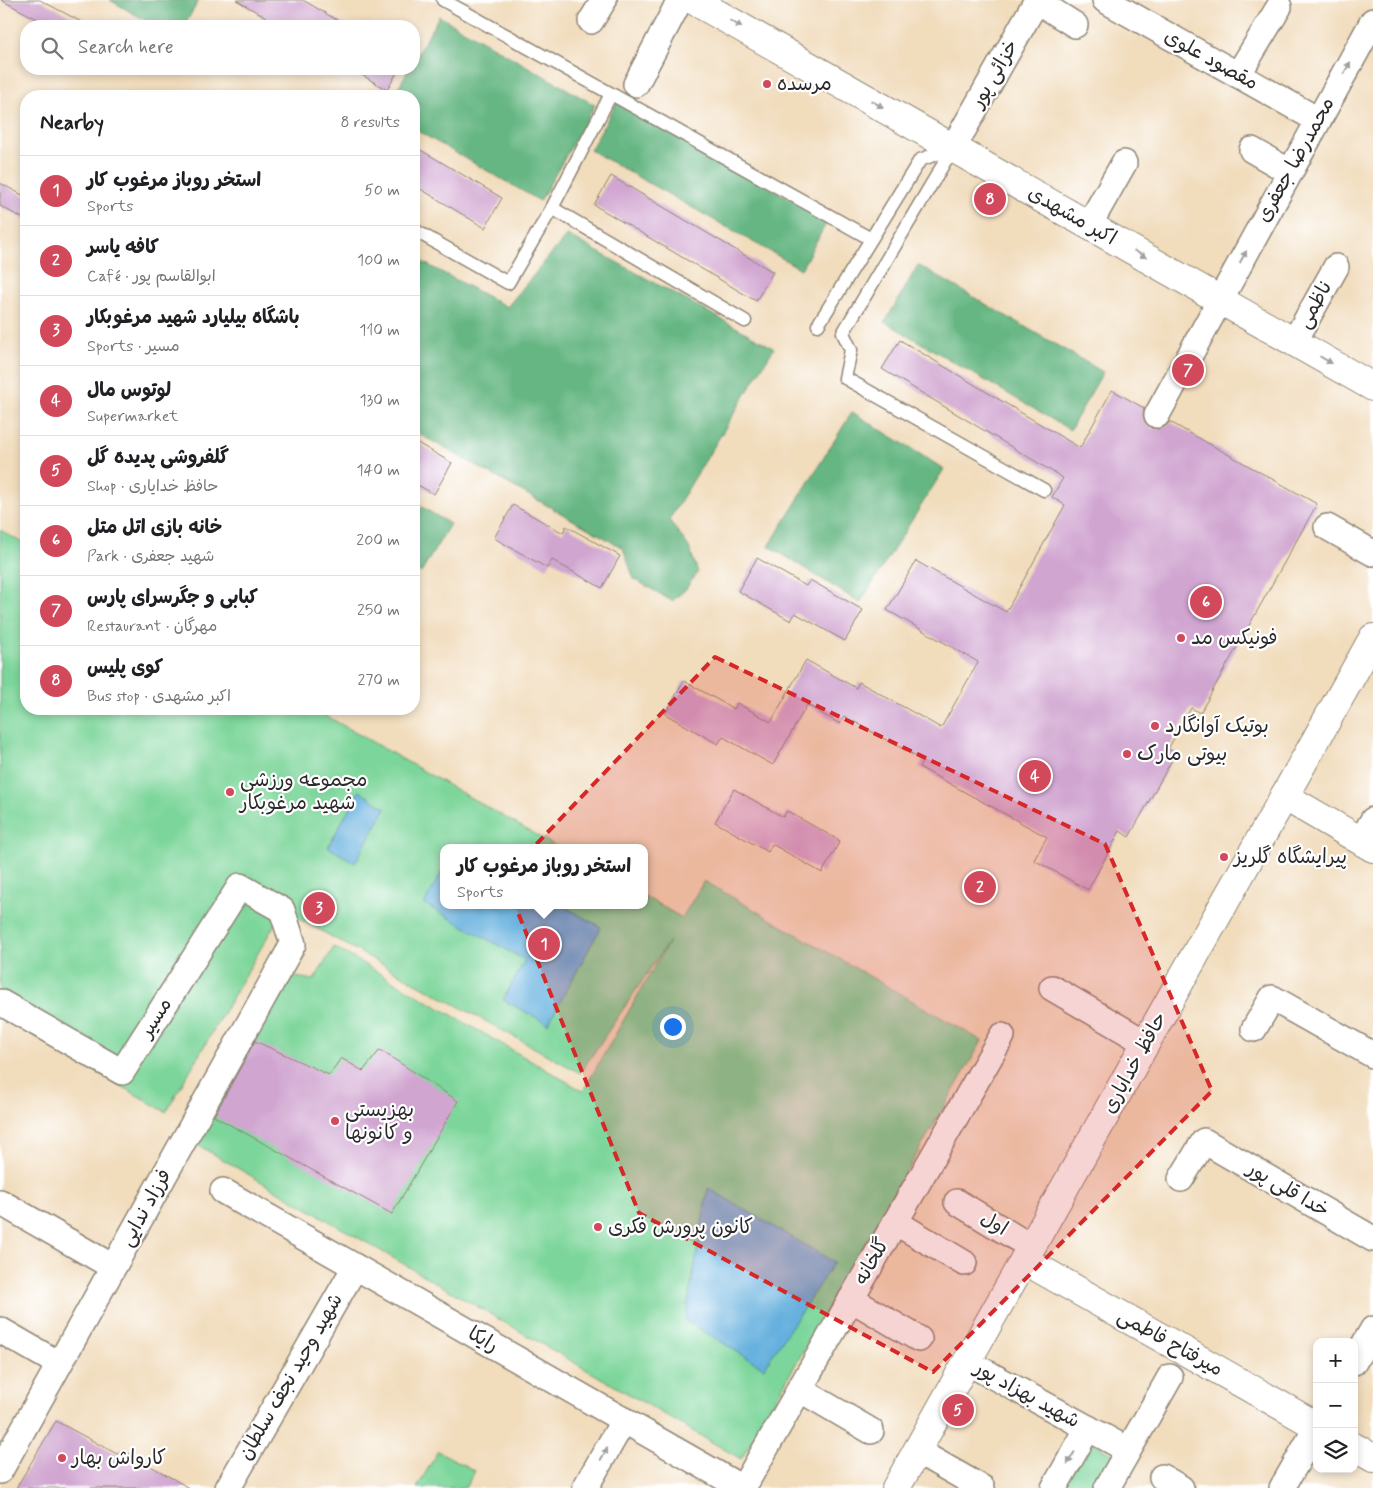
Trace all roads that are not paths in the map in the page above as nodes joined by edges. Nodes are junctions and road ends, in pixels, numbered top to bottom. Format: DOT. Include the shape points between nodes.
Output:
graph roads {
  1 [pos="443,0"];
  2 [pos="604,0"];
  3 [pos="680,0"];
  4 [pos="693,0"];
  5 [pos="1037,0"];
  6 [pos="1105,0"];
  7 [pos="1279,7"];
  8 [pos="591,21"];
  9 [pos="1373,21"];
  10 [pos="1075,25"];
  11 [pos="1238,75"];
  12 [pos="636,84"];
  13 [pos="611,94"];
  14 [pos="1318,120"];
  15 [pos="953,148"];
  16 [pos="1252,150"];
  17 [pos="1124,163"];
  18 [pos="1290,172"];
  19 [pos="552,208"];
  20 [pos="1089,225"];
  21 [pos="420,233"];
  22 [pos="871,238"];
  23 [pos="1336,267"];
  24 [pos="1220,299"];
  25 [pos="745,321"];
  26 [pos="818,325"];
  27 [pos="1294,342"];
  28 [pos="1373,387"];
  29 [pos="1157,415"];
  30 [pos="1044,490"];
  31 [pos="1327,527"];
  32 [pos="1373,553"];
  33 [pos="1373,638"];
  34 [pos="1284,796"];
  35 [pos="1369,836"];
  36 [pos="293,944"];
  37 [pos="1052,988"];
  38 [pos="0,1002"];
  39 [pos="1254,1029"];
  40 [pos="1002,1036"];
  41 [pos="1146,1043"];
  42 [pos="1373,1056"];
  43 [pos="1181,1179"];
  44 [pos="224,1191"];
  45 [pos="0,1202"];
  46 [pos="957,1202"];
  47 [pos="895,1222"];
  48 [pos="1373,1238"];
  49 [pos="1028,1253"];
  50 [pos="964,1263"];
  51 [pos="355,1267"];
  52 [pos="113,1268"];
  53 [pos="851,1299"];
  54 [pos="1373,1329"];
  55 [pos="0,1330"];
  56 [pos="918,1339"];
  57 [pos="1358,1355"];
  58 [pos="967,1362"];
  59 [pos="59,1364"];
  60 [pos="1170,1377"];
  61 [pos="799,1390"];
  62 [pos="624,1420"];
  63 [pos="1313,1425"];
  64 [pos="1088,1428"];
  65 [pos="1316,1428"];
  66 [pos="871,1431"];
  67 [pos="1358,1449"];
  68 [pos="1128,1450"];
  69 [pos="917,1451"];
  70 [pos="1373,1458"];
  71 [pos="1,1465"];
  72 [pos="228,1488"];
  73 [pos="585,1488"];
  74 [pos="743,1488"];
  75 [pos="896,1488"];
  76 [pos="982,1488"];
  77 [pos="1054,1488"];
  78 [pos="1107,1488"];
  79 [pos="1282,1488"];
  1 -- 13 [label="lane"];
  2 -- 8 [label="street"];
  3 -- 12 [label="street"];
  4 -- 15 [label="street, اکبر مشهدی, one-way"];
  5 -- 10 [label="street"];
  5 -- 15 [label="street, خزائی پور"];
  6 -- 11 [label="street, مقصود علوی"];
  7 -- 11 [label="street"];
  14 -- 9 [label="street, محمدرضا جعفری, one-way"];
  11 -- 14 [label="street, مقصود علوی"];
  13 -- 19 [label="lane"];
  13 -- 22 [label="lane"];
  14 -- 18 [label="street, محمدرضا جعفری"];
  15 -- 20 [label="street, اکبر مشهدی"];
  15 -- 22 [label="lane" via="920,160"];
  15 -- 30 [label="lane" via="843,334 850,350 846,378"];
  16 -- 18 [label="street"];
  17 -- 20 [label="street"];
  24 -- 18 [label="street, محمدرضا جعفری, one-way"];
  19 -- 21 [label="lane" via="508,283"];
  19 -- 25 [label="lane"];
  20 -- 24 [label="street, اکبر مشهدی, one-way"];
  22 -- 26 [label="lane"];
  23 -- 27 [label="street, ناظمی"];
  24 -- 27 [label="street, اکبر مشهدی"];
  24 -- 29 [label="street, محمدرضا جعفری"];
  27 -- 28 [label="street, اکبر مشهدی, one-way"];
  31 -- 32 [label="street"];
  33 -- 34 [label="street, حافظ خدایاری"];
  34 -- 35 [label="street"];
  34 -- 41 [label="street, حافظ خدایاری"];
  36 -- 38 [label="street, مسیر" via="282,910 240,886 122,1072"];
  36 -- 52 [label="street, فرزاد ندایی"];
  37 -- 41 [label="street"];
  39 -- 42 [label="street" via="1272,998"];
  40 -- 47 [label="street, گلخانه"];
  41 -- 49 [label="street, حافظ خدایاری"];
  43 -- 48 [label="street, خدا قلی پور" via="1204,1141"];
  44 -- 51 [label="street, رایکا"];
  45 -- 52 [label="street"];
  46 -- 49 [label="street, اول"];
  47 -- 50 [label="street"];
  47 -- 53 [label="street, گلخانه"];
  49 -- 58 [label="street, حافظ خدایاری"];
  49 -- 63 [label="street, میرفتاح فاطمی"];
  51 -- 62 [label="street, رایکا"];
  51 -- 72 [label="street, شهید وحید نجف سلطان"];
  52 -- 59 [label="street, فرزاد ندایی"];
  53 -- 56 [label="street"];
  53 -- 61 [label="street, گلخانه"];
  54 -- 57 [label="street"];
  55 -- 59 [label="street"];
  58 -- 64 [label="street, شهید بهزاد پور"];
  58 -- 69 [label="street, حافظ خدایاری"];
  59 -- 71 [label="street, فرزاد ندایی"];
  60 -- 68 [label="street"];
  61 -- 66 [label="street"];
  61 -- 74 [label="street, گلخانه"];
  73 -- 62 [label="street, one-way"];
  62 -- 74 [label="street, رایکا"];
  64 -- 68 [label="street, شهید بهزاد پور"];
  64 -- 77 [label="street, one-way"];
  65 -- 79 [label="street"];
  67 -- 70 [label="street"];
  68 -- 78 [label="street"];
  69 -- 75 [label="street, حافظ خدایاری"];
  69 -- 76 [label="street"];
}
